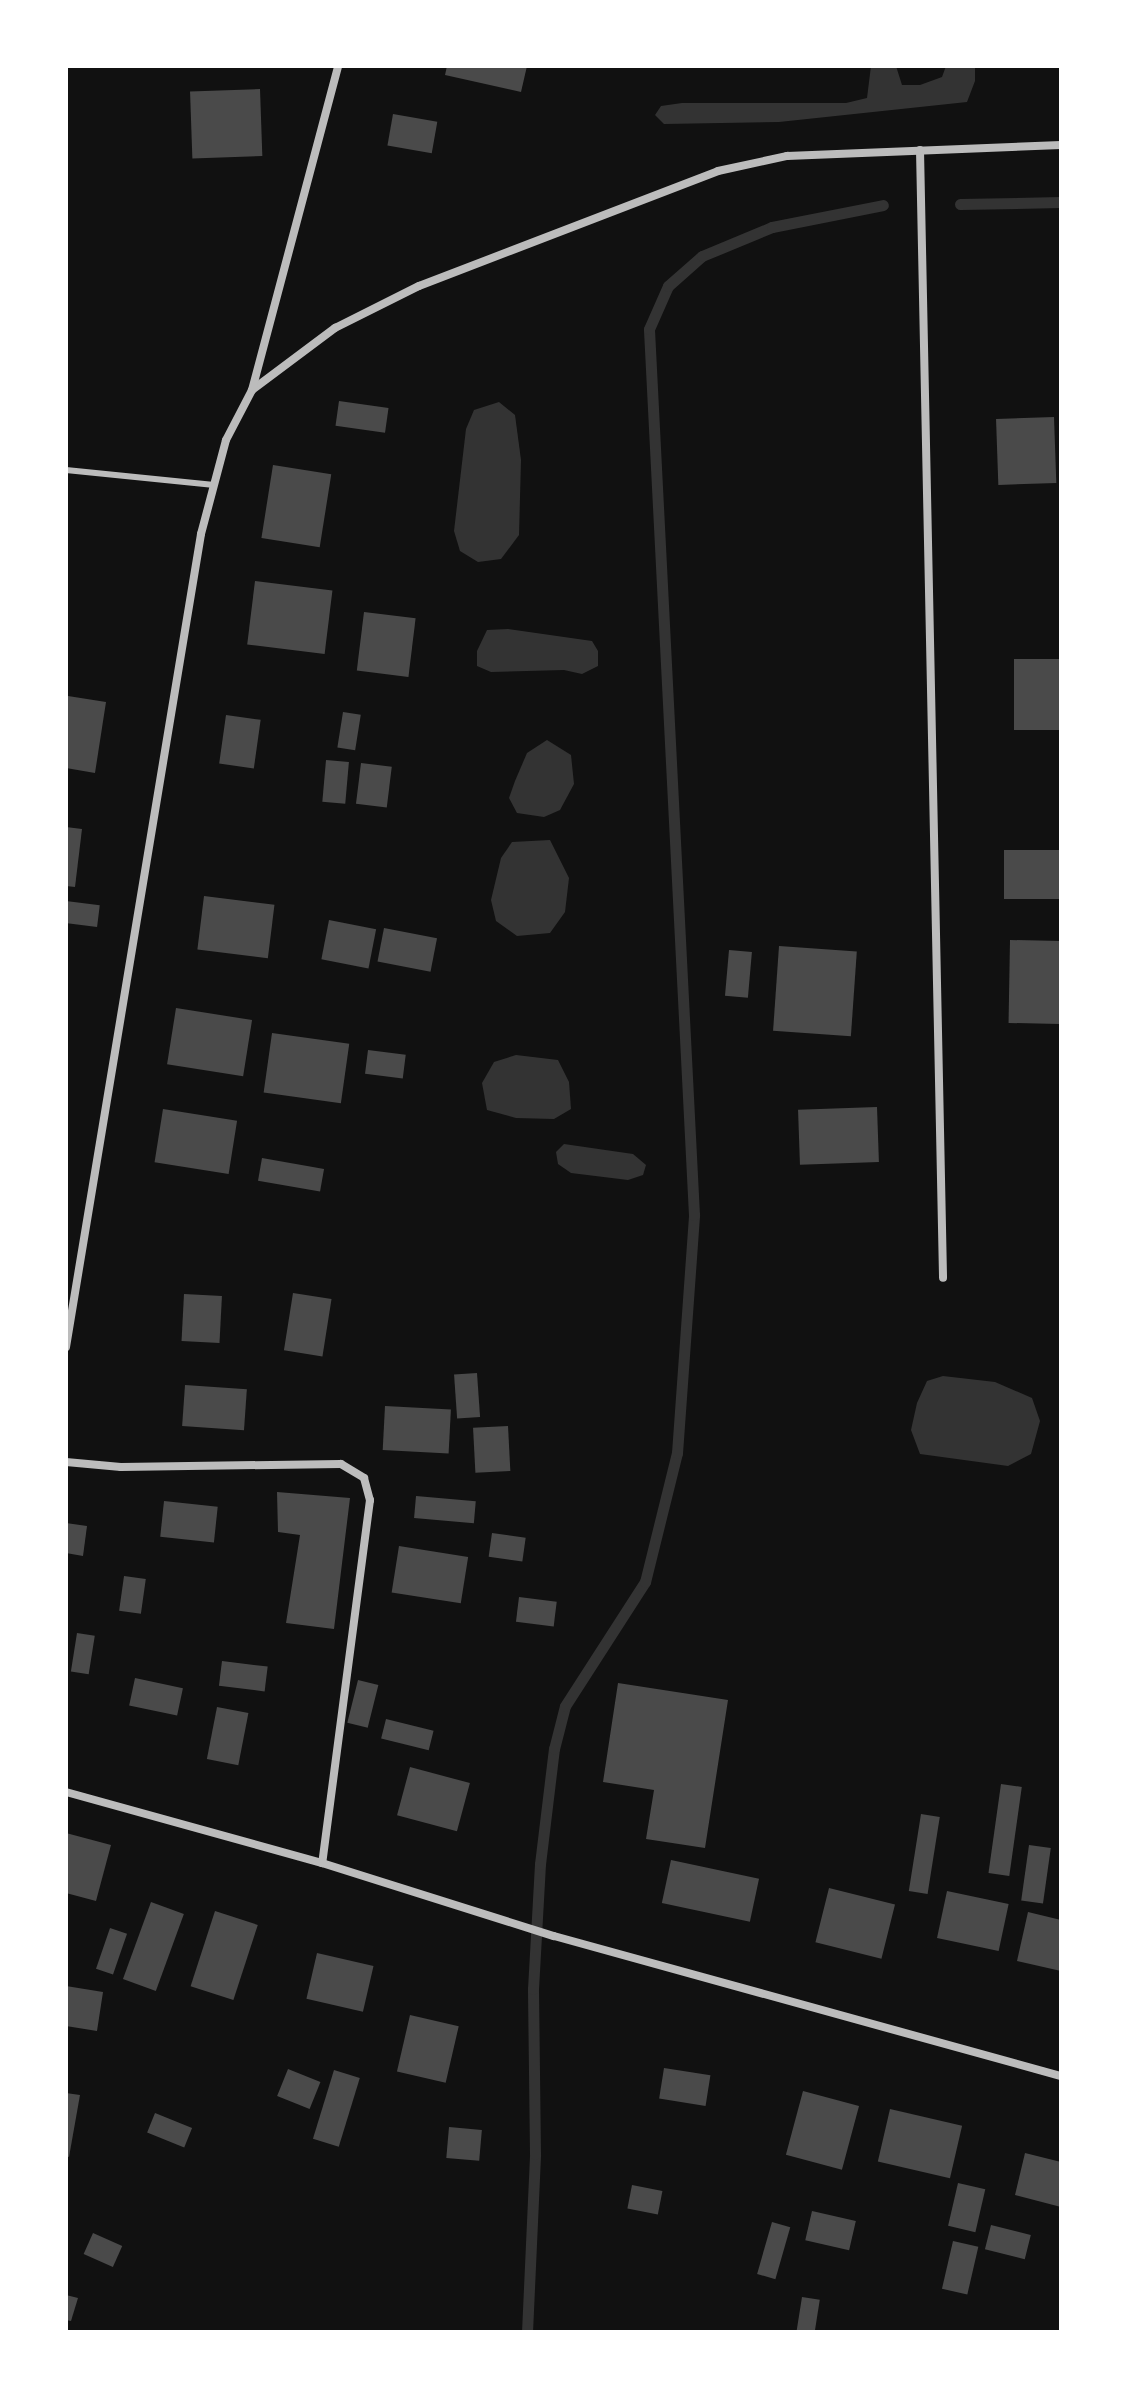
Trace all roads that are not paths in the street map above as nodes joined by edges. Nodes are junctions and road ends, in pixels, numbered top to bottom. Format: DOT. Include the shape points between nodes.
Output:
graph roads {
  1 [pos="338,66"];
  2 [pos="1061,145"];
  3 [pos="920,150"];
  4 [pos="252,390"];
  5 [pos="66,470"];
  6 [pos="214,485"];
  7 [pos="943,1278"];
  8 [pos="66,1347"];
  9 [pos="66,1462"];
  10 [pos="66,1792"];
  11 [pos="322,1863"];
  12 [pos="1061,2076"];
  1 -- 4 [label="street"];
  2 -- 3 [label="street"];
  3 -- 4 [label="street" via="787,156 718,171 419,286 335,328"];
  3 -- 7 [label="street"];
  4 -- 6 [label="street" via="226,440"];
  5 -- 6 [label="lane"];
  6 -- 8 [label="street" via="165,736"];
  9 -- 11 [label="street" via="121,1467 341,1464 364,1478 370,1500"];
  10 -- 11 [label="street"];
  11 -- 12 [label="street" via="519,1926"];
}
